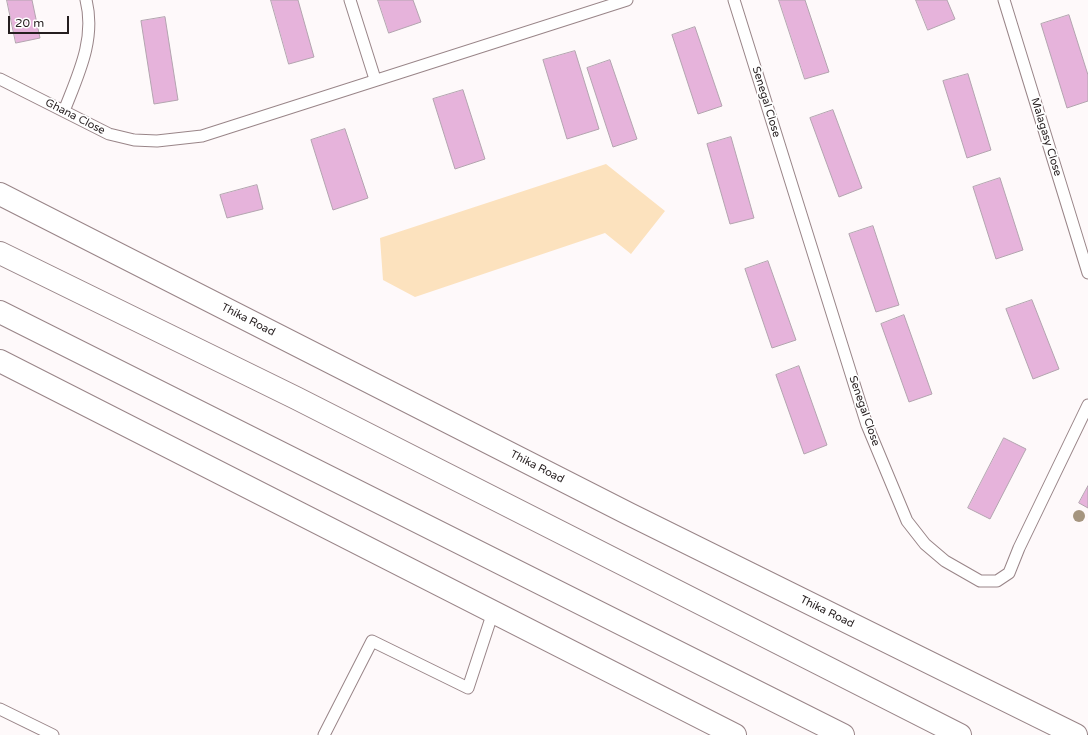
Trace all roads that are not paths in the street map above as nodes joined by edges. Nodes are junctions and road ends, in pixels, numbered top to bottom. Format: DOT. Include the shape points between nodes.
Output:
graph roads {
  1 [pos="86,0"];
  2 [pos="350,0"];
  3 [pos="627,0"];
  4 [pos="734,0"];
  5 [pos="1004,0"];
  6 [pos="602,3"];
  7 [pos="0,79"];
  8 [pos="375,80"];
  9 [pos="64,111"];
  10 [pos="0,194"];
  11 [pos="0,253"];
  12 [pos="1088,273"];
  13 [pos="0,312"];
  14 [pos="0,361"];
  15 [pos="1088,405"];
  16 [pos="493,612"];
  17 [pos="0,709"];
  18 [pos="53,735"];
  19 [pos="324,735"];
  20 [pos="734,735"];
  21 [pos="843,735"];
  22 [pos="960,735"];
  23 [pos="1076,735"];
  1 -- 9 [label="lane" via="89,37 84,62"];
  2 -- 8 [label="lane"];
  3 -- 6 [label="lane, Ghana Close"];
  4 -- 15 [label="lane, Senegal Close" via="867,425 907,521 925,544 945,561 980,581 997,582 1009,573"];
  5 -- 12 [label="lane, Malagasy Close"];
  6 -- 8 [label="lane, Ghana Close"];
  7 -- 9 [label="lane, Ghana Close"];
  8 -- 9 [label="lane, Ghana Close" via="202,136 157,141 134,140 109,134"];
  10 -- 23 [label="main road, Thika Road" via="629,514"];
  11 -- 22 [label="main road" via="296,398"];
  13 -- 21 [label="main road"];
  14 -- 16 [label="main road"];
  16 -- 19 [label="lane" via="468,688 372,641"];
  16 -- 20 [label="main road"];
  17 -- 18 [label="lane"];
}
